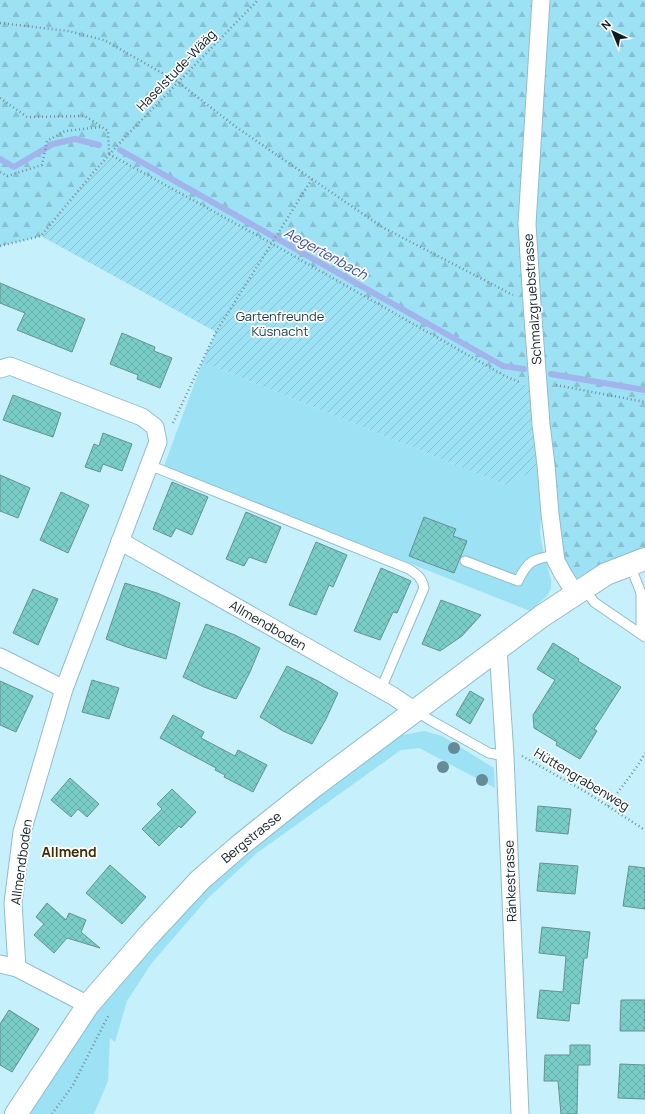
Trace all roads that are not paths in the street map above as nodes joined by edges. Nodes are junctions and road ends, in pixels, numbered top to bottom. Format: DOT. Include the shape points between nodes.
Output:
graph roads {
  1 [pos="541,0"];
  2 [pos="0,369"];
  3 [pos="149,465"];
  4 [pos="120,541"];
  5 [pos="556,555"];
  6 [pos="465,561"];
  7 [pos="637,562"];
  8 [pos="579,590"];
  9 [pos="643,635"];
  10 [pos="498,648"];
  11 [pos="0,658"];
  12 [pos="64,688"];
  13 [pos="381,689"];
  14 [pos="414,711"];
  15 [pos="505,756"];
  16 [pos="0,964"];
  17 [pos="17,968"];
  18 [pos="88,1005"];
  19 [pos="16,1114"];
  20 [pos="520,1114"];
  1 -- 5 [label="street, Schmalzgruebstrasse" via="527,224 541,424"];
  2 -- 3 [label="street, Allmendboden" via="10,366 142,417 155,427 158,442"];
  3 -- 4 [label="street, Allmendboden"];
  3 -- 13 [label="lane" via="417,574 424,588"];
  4 -- 12 [label="street, Allmendboden"];
  4 -- 13 [label="street, Allmendboden"];
  5 -- 6 [label="lane" via="537,558 522,572 518,581"];
  5 -- 8 [label="street, Schmalzgruebstrasse" via="556,561 563,574"];
  7 -- 8 [label="street, Bergstrasse" via="606,574"];
  7 -- 9 [label="lane"];
  8 -- 9 [label="lane"];
  8 -- 10 [label="street, Bergstrasse"];
  10 -- 14 [label="street, Bergstrasse"];
  10 -- 15 [label="street, Ränkestrasse"];
  11 -- 12 [label="street"];
  12 -- 17 [label="street, Allmendboden" via="22,832 13,903"];
  13 -- 14 [label="street, Allmendboden"];
  14 -- 15 [label="lane" via="490,753"];
  14 -- 18 [label="street, Bergstrasse" via="301,797 200,880"];
  15 -- 20 [label="street, Ränkestrasse"];
  16 -- 17 [label="street"];
  17 -- 18 [label="street"];
  18 -- 19 [label="street, Bergstrasse"];
}
